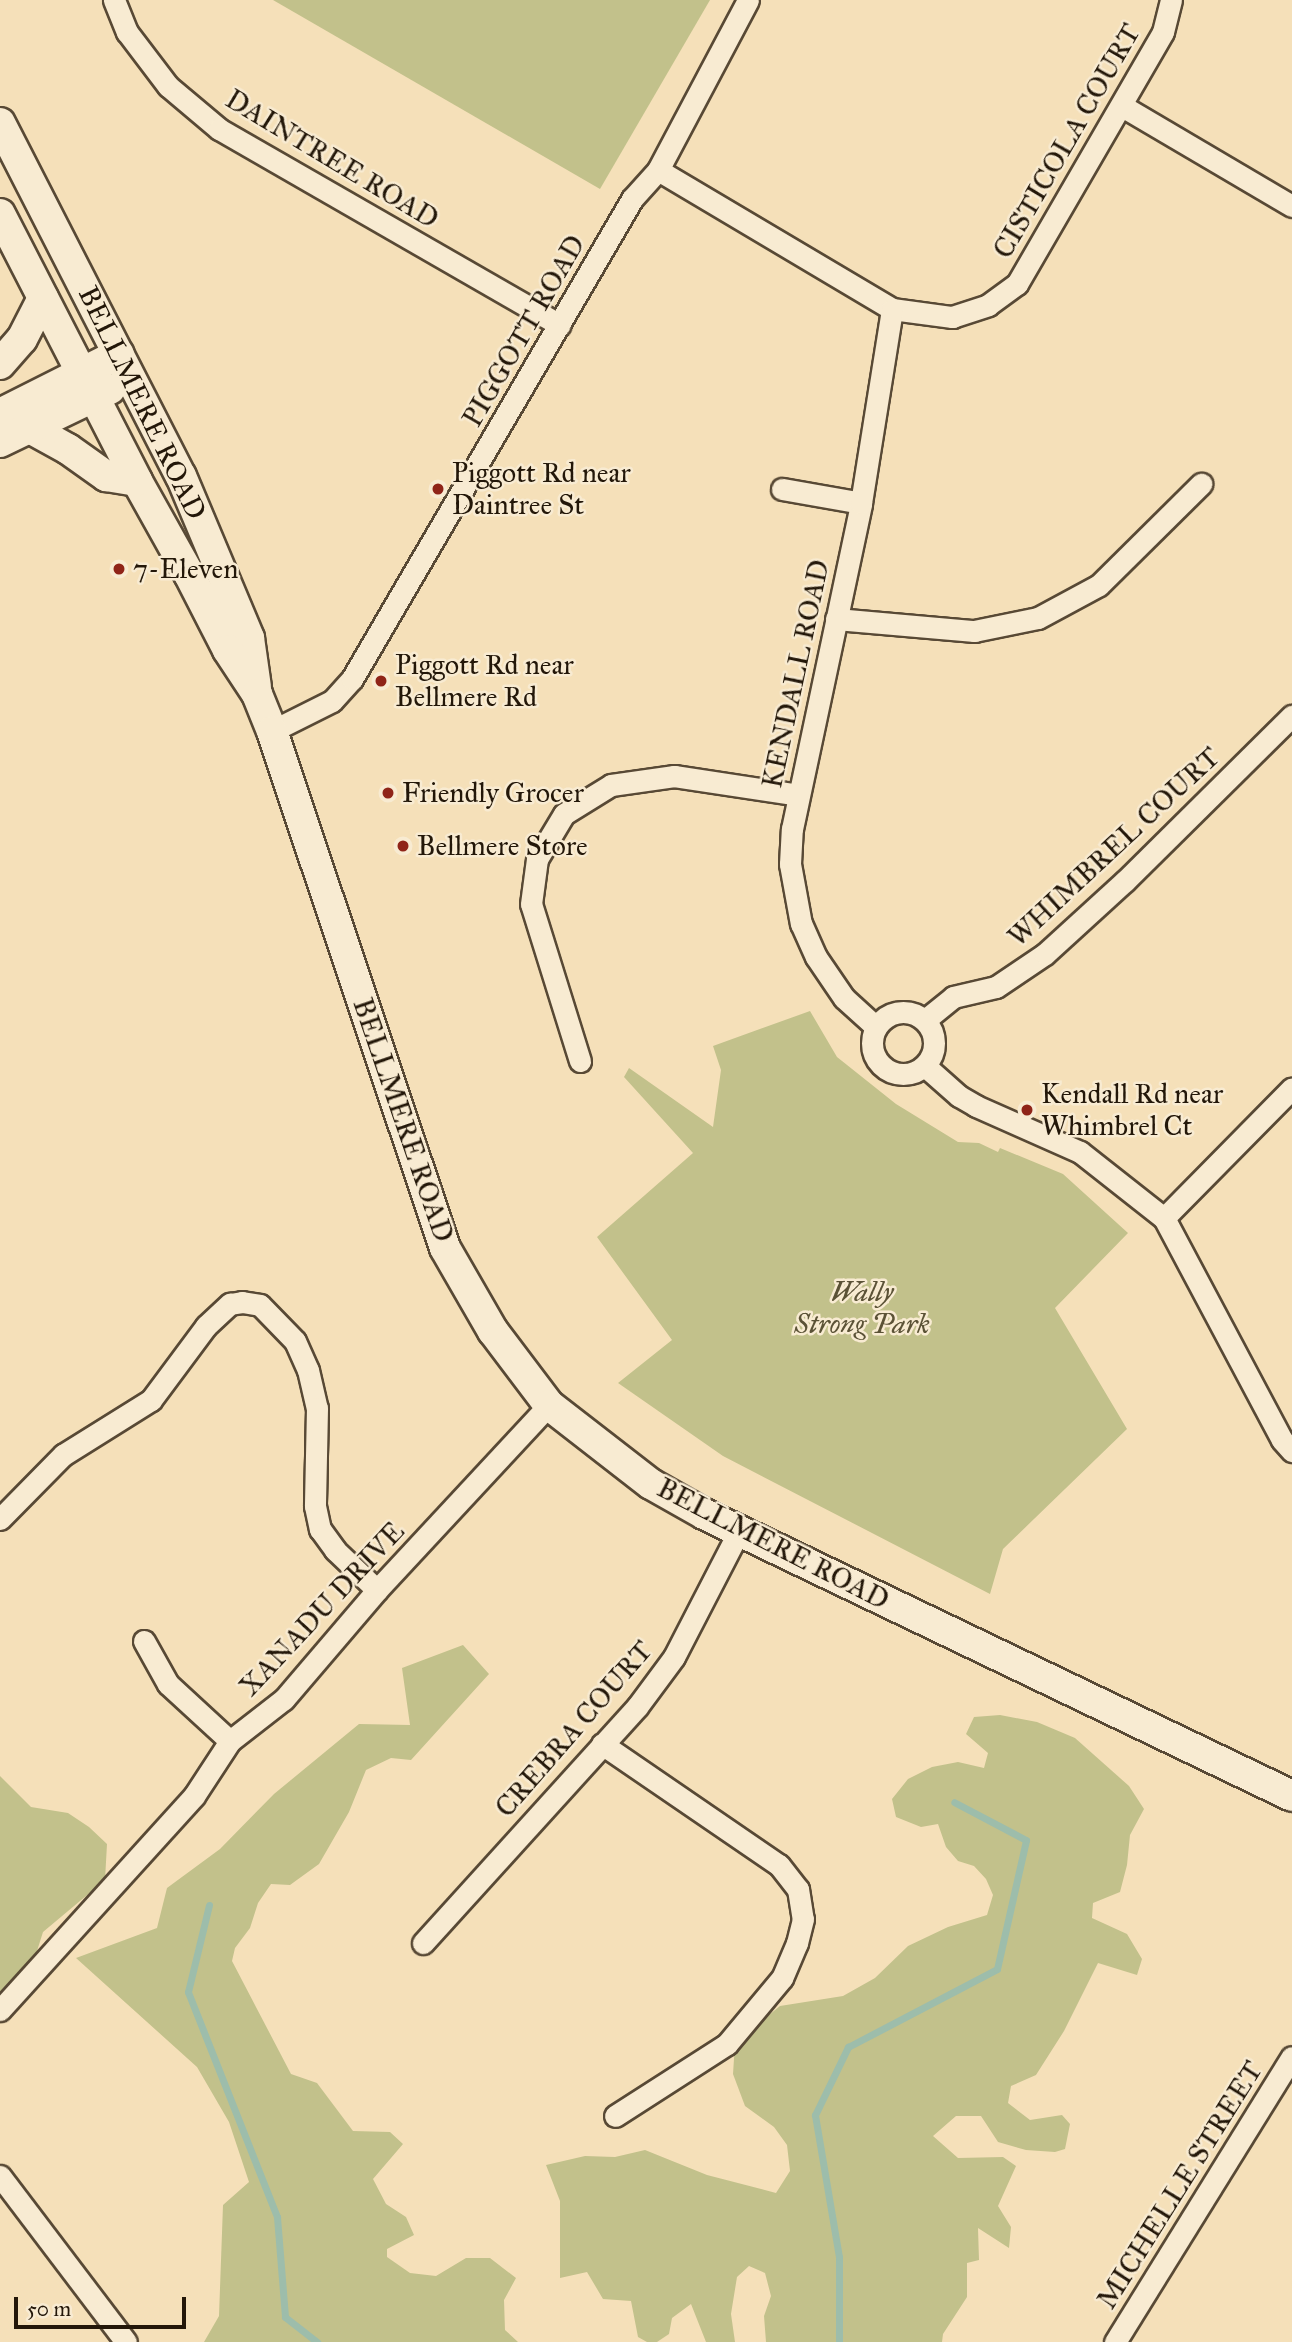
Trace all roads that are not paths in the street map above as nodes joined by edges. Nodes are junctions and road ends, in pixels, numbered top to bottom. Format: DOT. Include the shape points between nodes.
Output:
graph roads {
  1 [pos="114,0"];
  2 [pos="748,0"];
  3 [pos="1171,0"];
  4 [pos="1122,106"];
  5 [pos="0,123"];
  6 [pos="658,170"];
  7 [pos="1292,206"];
  8 [pos="0,214"];
  9 [pos="43,298"];
  10 [pos="892,309"];
  11 [pos="560,325"];
  12 [pos="0,364"];
  13 [pos="126,367"];
  14 [pos="88,385"];
  15 [pos="0,414"];
  16 [pos="30,428"];
  17 [pos="0,442"];
  18 [pos="136,481"];
  19 [pos="1201,484"];
  20 [pos="782,489"];
  21 [pos="861,503"];
  22 [pos="836,619"];
  23 [pos="257,694"];
  24 [pos="1292,716"];
  25 [pos="272,731"];
  26 [pos="799,796"];
  27 [pos="925,1020"];
  28 [pos="876,1027"];
  29 [pos="580,1061"];
  30 [pos="925,1066"];
  31 [pos="1292,1088"];
  32 [pos="1164,1217"];
  33 [pos="549,1405"];
  34 [pos="1292,1451"];
  35 [pos="0,1519"];
  36 [pos="739,1531"];
  37 [pos="377,1590"];
  38 [pos="144,1642"];
  39 [pos="230,1741"];
  40 [pos="602,1744"];
  41 [pos="1292,1796"];
  42 [pos="423,1943"];
  43 [pos="0,2010"];
  44 [pos="1292,2057"];
  45 [pos="615,2116"];
  46 [pos="0,2176"];
  47 [pos="126,2342"];
  48 [pos="1115,2342"];
  1 -- 11 [label="street, DAINTREE ROAD" via="127,32 168,86 219,129"];
  2 -- 6 [label="street, PIGGOTT ROAD"];
  3 -- 4 [label="street, CISTICOLA COURT" via="1163,32"];
  4 -- 7 [label="street"];
  4 -- 10 [label="street, CISTICOLA COURT" via="1017,284 988,305 952,317"];
  5 -- 13 [label="main road, BELLMERE ROAD"];
  6 -- 10 [label="street, CISTICOLA COURT"];
  6 -- 11 [label="street, PIGGOTT ROAD" via="632,199"];
  8 -- 9 [label="main road, BELLMERE ROAD"];
  9 -- 12 [label="main road" via="22,339"];
  9 -- 14 [label="main road, BELLMERE ROAD"];
  10 -- 21 [label="street, KENDALL ROAD"];
  11 -- 25 [label="street, PIGGOTT ROAD" via="352,679 332,701"];
  13 -- 14 [label="main road"];
  13 -- 23 [label="main road, BELLMERE ROAD" via="181,476 249,638"];
  14 -- 15 [label="main road"];
  14 -- 16 [label="main road"];
  14 -- 18 [label="main road, BELLMERE ROAD"];
  16 -- 17 [label="main road"];
  16 -- 18 [label="main road" via="106,476"];
  18 -- 23 [label="main road, BELLMERE ROAD"];
  19 -- 22 [label="street" via="1099,584 1038,618 974,631"];
  20 -- 21 [label="street"];
  21 -- 22 [label="street, KENDALL ROAD"];
  22 -- 26 [label="street, KENDALL ROAD"];
  23 -- 25 [label="main road, BELLMERE ROAD"];
  24 -- 27 [label="street, WHIMBREL COURT" via="1045,954 996,987 953,997"];
  25 -- 33 [label="main road, BELLMERE ROAD" via="445,1248 493,1331"];
  26 -- 28 [label="street, KENDALL ROAD" via="790,864 801,924 831,981"];
  26 -- 29 [label="street" via="674,776 611,785 564,814 537,859 531,904"];
  27 -- 28 [label="street" via="903,1011 887,1016"];
  27 -- 30 [label="street" via="935,1043"];
  28 -- 30 [label="street" via="873,1053 884,1068 909,1074"];
  30 -- 32 [label="street" via="976,1106 1080,1152"];
  31 -- 32 [label="street"];
  32 -- 34 [label="street"];
  33 -- 36 [label="main road, BELLMERE ROAD" via="651,1484"];
  33 -- 37 [label="street, XANADU DRIVE"];
  35 -- 37 [label="street" via="63,1455 151,1400 206,1326 230,1304 242,1302 260,1306 295,1341 317,1408 315,1506 320,1529"];
  36 -- 40 [label="street, CREBRA COURT" via="674,1657"];
  36 -- 41 [label="main road, BELLMERE ROAD"];
  37 -- 39 [label="street, XANADU DRIVE" via="284,1699"];
  38 -- 39 [label="street" via="168,1684"];
  39 -- 43 [label="street, XANADU DRIVE" via="194,1796"];
  40 -- 42 [label="street, CREBRA COURT"];
  40 -- 45 [label="street" via="779,1865 798,1889 803,1919 782,1978 727,2044"];
  44 -- 48 [label="street, MICHELLE STREET"];
  46 -- 47 [label="street"];
}
